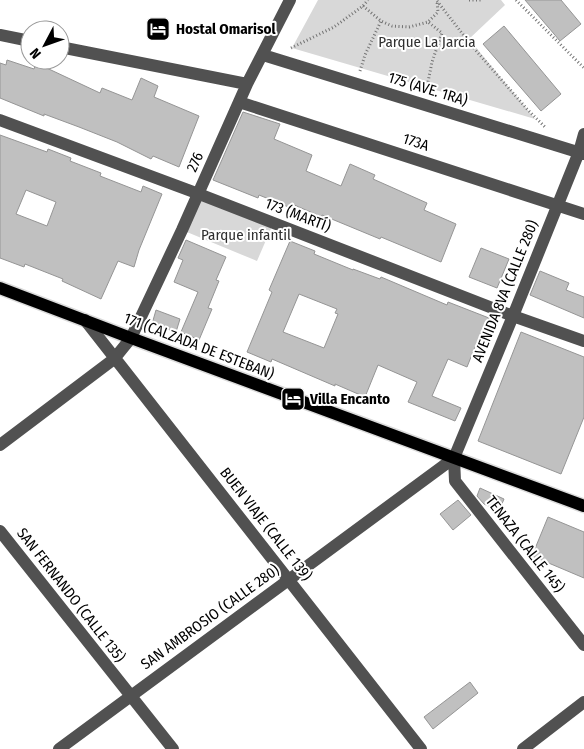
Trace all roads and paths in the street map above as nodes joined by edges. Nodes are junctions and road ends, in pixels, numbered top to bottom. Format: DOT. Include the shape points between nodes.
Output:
graph roads {
  1 [pos="290,0"];
  2 [pos="368,0"];
  3 [pos="469,0"];
  4 [pos="481,0"];
  5 [pos="516,0"];
  6 [pos="437,1"];
  7 [pos="363,6"];
  8 [pos="381,21"];
  9 [pos="428,22"];
  10 [pos="0,35"];
  11 [pos="20,39"];
  12 [pos="70,49"];
  13 [pos="263,55"];
  14 [pos="584,68"];
  15 [pos="247,84"];
  16 [pos="356,84"];
  17 [pos="239,102"];
  18 [pos="421,104"];
  19 [pos="0,120"];
  20 [pos="584,134"];
  21 [pos="562,147"];
  22 [pos="581,153"];
  23 [pos="199,194"];
  24 [pos="556,205"];
  25 [pos="584,214"];
  26 [pos="0,288"];
  27 [pos="513,316"];
  28 [pos="85,320"];
  29 [pos="131,338"];
  30 [pos="584,341"];
  31 [pos="114,358"];
  32 [pos="0,445"];
  33 [pos="454,458"];
  34 [pos="584,506"];
  35 [pos="0,531"];
  36 [pos="288,580"];
  37 [pos="584,645"];
  38 [pos="130,695"];
  39 [pos="584,702"];
  40 [pos="59,749"];
  41 [pos="173,749"];
  42 [pos="421,749"];
  43 [pos="523,749"];
  1 -- 13 [label="street, 276"];
  2 -- 7 [label="path"];
  3 -- 4 [label="path"];
  5 -- 14 [label="path"];
  6 -- 9 [label="path" via="438,12"];
  6 -- 21 [label="path" via="472,46"];
  7 -- 8 [label="path"];
  7 -- 13 [label="path" via="334,27 292,48"];
  8 -- 9 [label="path" via="392,26"];
  8 -- 16 [label="path"];
  9 -- 18 [label="path" via="442,33"];
  10 -- 11 [label="street"];
  12 -- 15 [label="street"];
  13 -- 15 [label="street, 276"];
  13 -- 16 [label="street, 175 (AVE. 1RA)"];
  15 -- 17 [label="street, 276"];
  16 -- 18 [label="street, 175 (AVE. 1RA)"];
  17 -- 23 [label="street, 276"];
  17 -- 24 [label="street, 173A"];
  18 -- 21 [label="street, 175 (AVE. 1RA)"];
  19 -- 23 [label="street, 173 (MARTÍ)"];
  20 -- 22 [label="street, AVENIDA 8VA (CALLE 280)"];
  21 -- 22 [label="street, 175 (AVE. 1RA)"];
  22 -- 24 [label="street, AVENIDA 8VA (CALLE 280)"];
  23 -- 27 [label="street, 173 (MARTÍ)"];
  23 -- 29 [label="street, 276"];
  24 -- 25 [label="street, 173A"];
  24 -- 27 [label="street, AVENIDA 8VA (CALLE 280)"];
  26 -- 28 [label="main road, 171 (CALZADA DE ESTEBAN)"];
  27 -- 30 [label="street, 173 (MARTÍ)"];
  27 -- 33 [label="street, AVENIDA 8VA (CALLE 280)"];
  28 -- 29 [label="main road, 171 (CALZADA DE ESTEBAN)"];
  28 -- 31 [label="street, BUEN VIAJE (CALLE 139)"];
  29 -- 31 [label="street, 276"];
  29 -- 33 [label="main road, 171 (CALZADA DE ESTEBAN)"];
  31 -- 32 [label="street, 276"];
  31 -- 36 [label="street, BUEN VIAJE (CALLE 139)"];
  33 -- 34 [label="main road, 171 (CALZADA DE ESTEBAN)"];
  33 -- 36 [label="street, SAN AMBROSIO (CALLE 280)"];
  33 -- 37 [label="street, TENAZA (CALLE 145)" via="455,481"];
  35 -- 38 [label="street, SAN FERNANDO (CALLE 135)"];
  36 -- 38 [label="street, SAN AMBROSIO (CALLE 280)"];
  36 -- 42 [label="street, BUEN VIAJE (CALLE 139)"];
  38 -- 40 [label="street, SAN AMBROSIO (CALLE 280)"];
  38 -- 41 [label="street, SAN FERNANDO (CALLE 135)"];
  39 -- 43 [label="street"];
}
